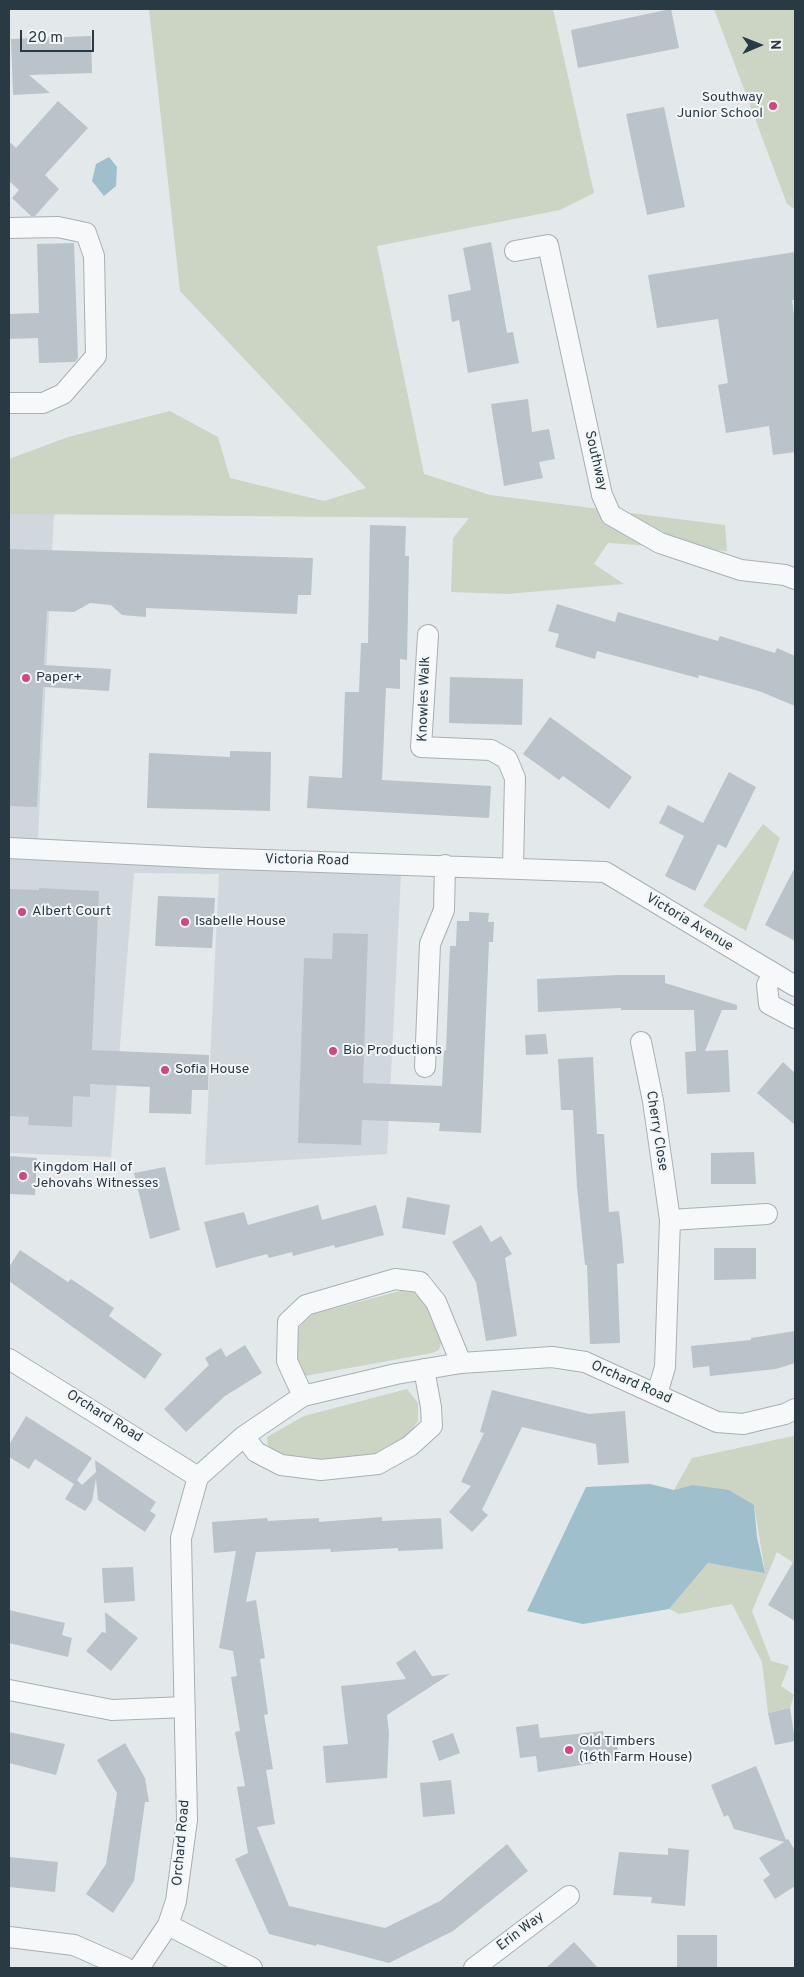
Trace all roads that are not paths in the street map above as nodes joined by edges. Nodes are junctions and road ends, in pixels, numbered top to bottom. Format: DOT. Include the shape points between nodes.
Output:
graph roads {
  1 [pos="9,228"];
  2 [pos="515,251"];
  3 [pos="9,403"];
  4 [pos="795,579"];
  5 [pos="428,635"];
  6 [pos="9,848"];
  7 [pos="445,865"];
  8 [pos="513,867"];
  9 [pos="605,872"];
  10 [pos="773,974"];
  11 [pos="795,986"];
  12 [pos="795,1018"];
  13 [pos="641,1042"];
  14 [pos="425,1067"];
  15 [pos="767,1214"];
  16 [pos="670,1220"];
  17 [pos="9,1359"];
  18 [pos="461,1363"];
  19 [pos="424,1369"];
  20 [pos="658,1394"];
  21 [pos="303,1396"];
  22 [pos="795,1409"];
  23 [pos="244,1436"];
  24 [pos="198,1477"];
  25 [pos="9,1690"];
  26 [pos="185,1707"];
  27 [pos="569,1896"];
  28 [pos="168,1925"];
  29 [pos="9,1937"];
  30 [pos="126,1968"];
  31 [pos="139,1968"];
  32 [pos="252,1968"];
  33 [pos="474,1968"];
  1 -- 3 [label="street" via="58,227 86,233 94,256 96,356 63,394 43,403"];
  2 -- 4 [label="street, Southway" via="548,245 602,495 611,515 660,544 741,570"];
  5 -- 8 [label="street, Knowles Walk" via="421,747 491,750 507,760 515,778"];
  6 -- 7 [label="street, Victoria Road" via="225,859"];
  7 -- 8 [label="street, Victoria Road"];
  7 -- 14 [label="street" via="444,910 430,944"];
  8 -- 9 [label="street, Victoria Road"];
  9 -- 10 [label="street, Victoria Avenue"];
  10 -- 11 [label="street, Victoria Avenue"];
  10 -- 12 [label="street" via="767,985 769,1004"];
  13 -- 16 [label="street, Cherry Close"];
  15 -- 16 [label="street"];
  16 -- 20 [label="street, Cherry Close" via="665,1368"];
  17 -- 24 [label="street, Orchard Road"];
  18 -- 19 [label="street, Orchard Road"];
  18 -- 20 [label="street, Orchard Road" via="552,1357 585,1362"];
  18 -- 21 [label="street" via="436,1302 426,1288 420,1282 395,1280 306,1305 288,1322 287,1361"];
  19 -- 21 [label="street, Orchard Road"];
  19 -- 23 [label="street" via="432,1426 410,1446 378,1464 322,1470 280,1464 256,1452"];
  20 -- 22 [label="street, Orchard Road" via="717,1422 743,1424"];
  21 -- 23 [label="street, Orchard Road"];
  23 -- 24 [label="street, Orchard Road"];
  24 -- 26 [label="street, Orchard Road" via="181,1538"];
  25 -- 26 [label="street" via="112,1710"];
  26 -- 28 [label="street, Orchard Road" via="187,1820 176,1901"];
  27 -- 33 [label="street, Erin Way"];
  28 -- 31 [label="street, Orchard Road"];
  28 -- 32 [label="street"];
  29 -- 30 [label="street" via="74,1945"];
}
